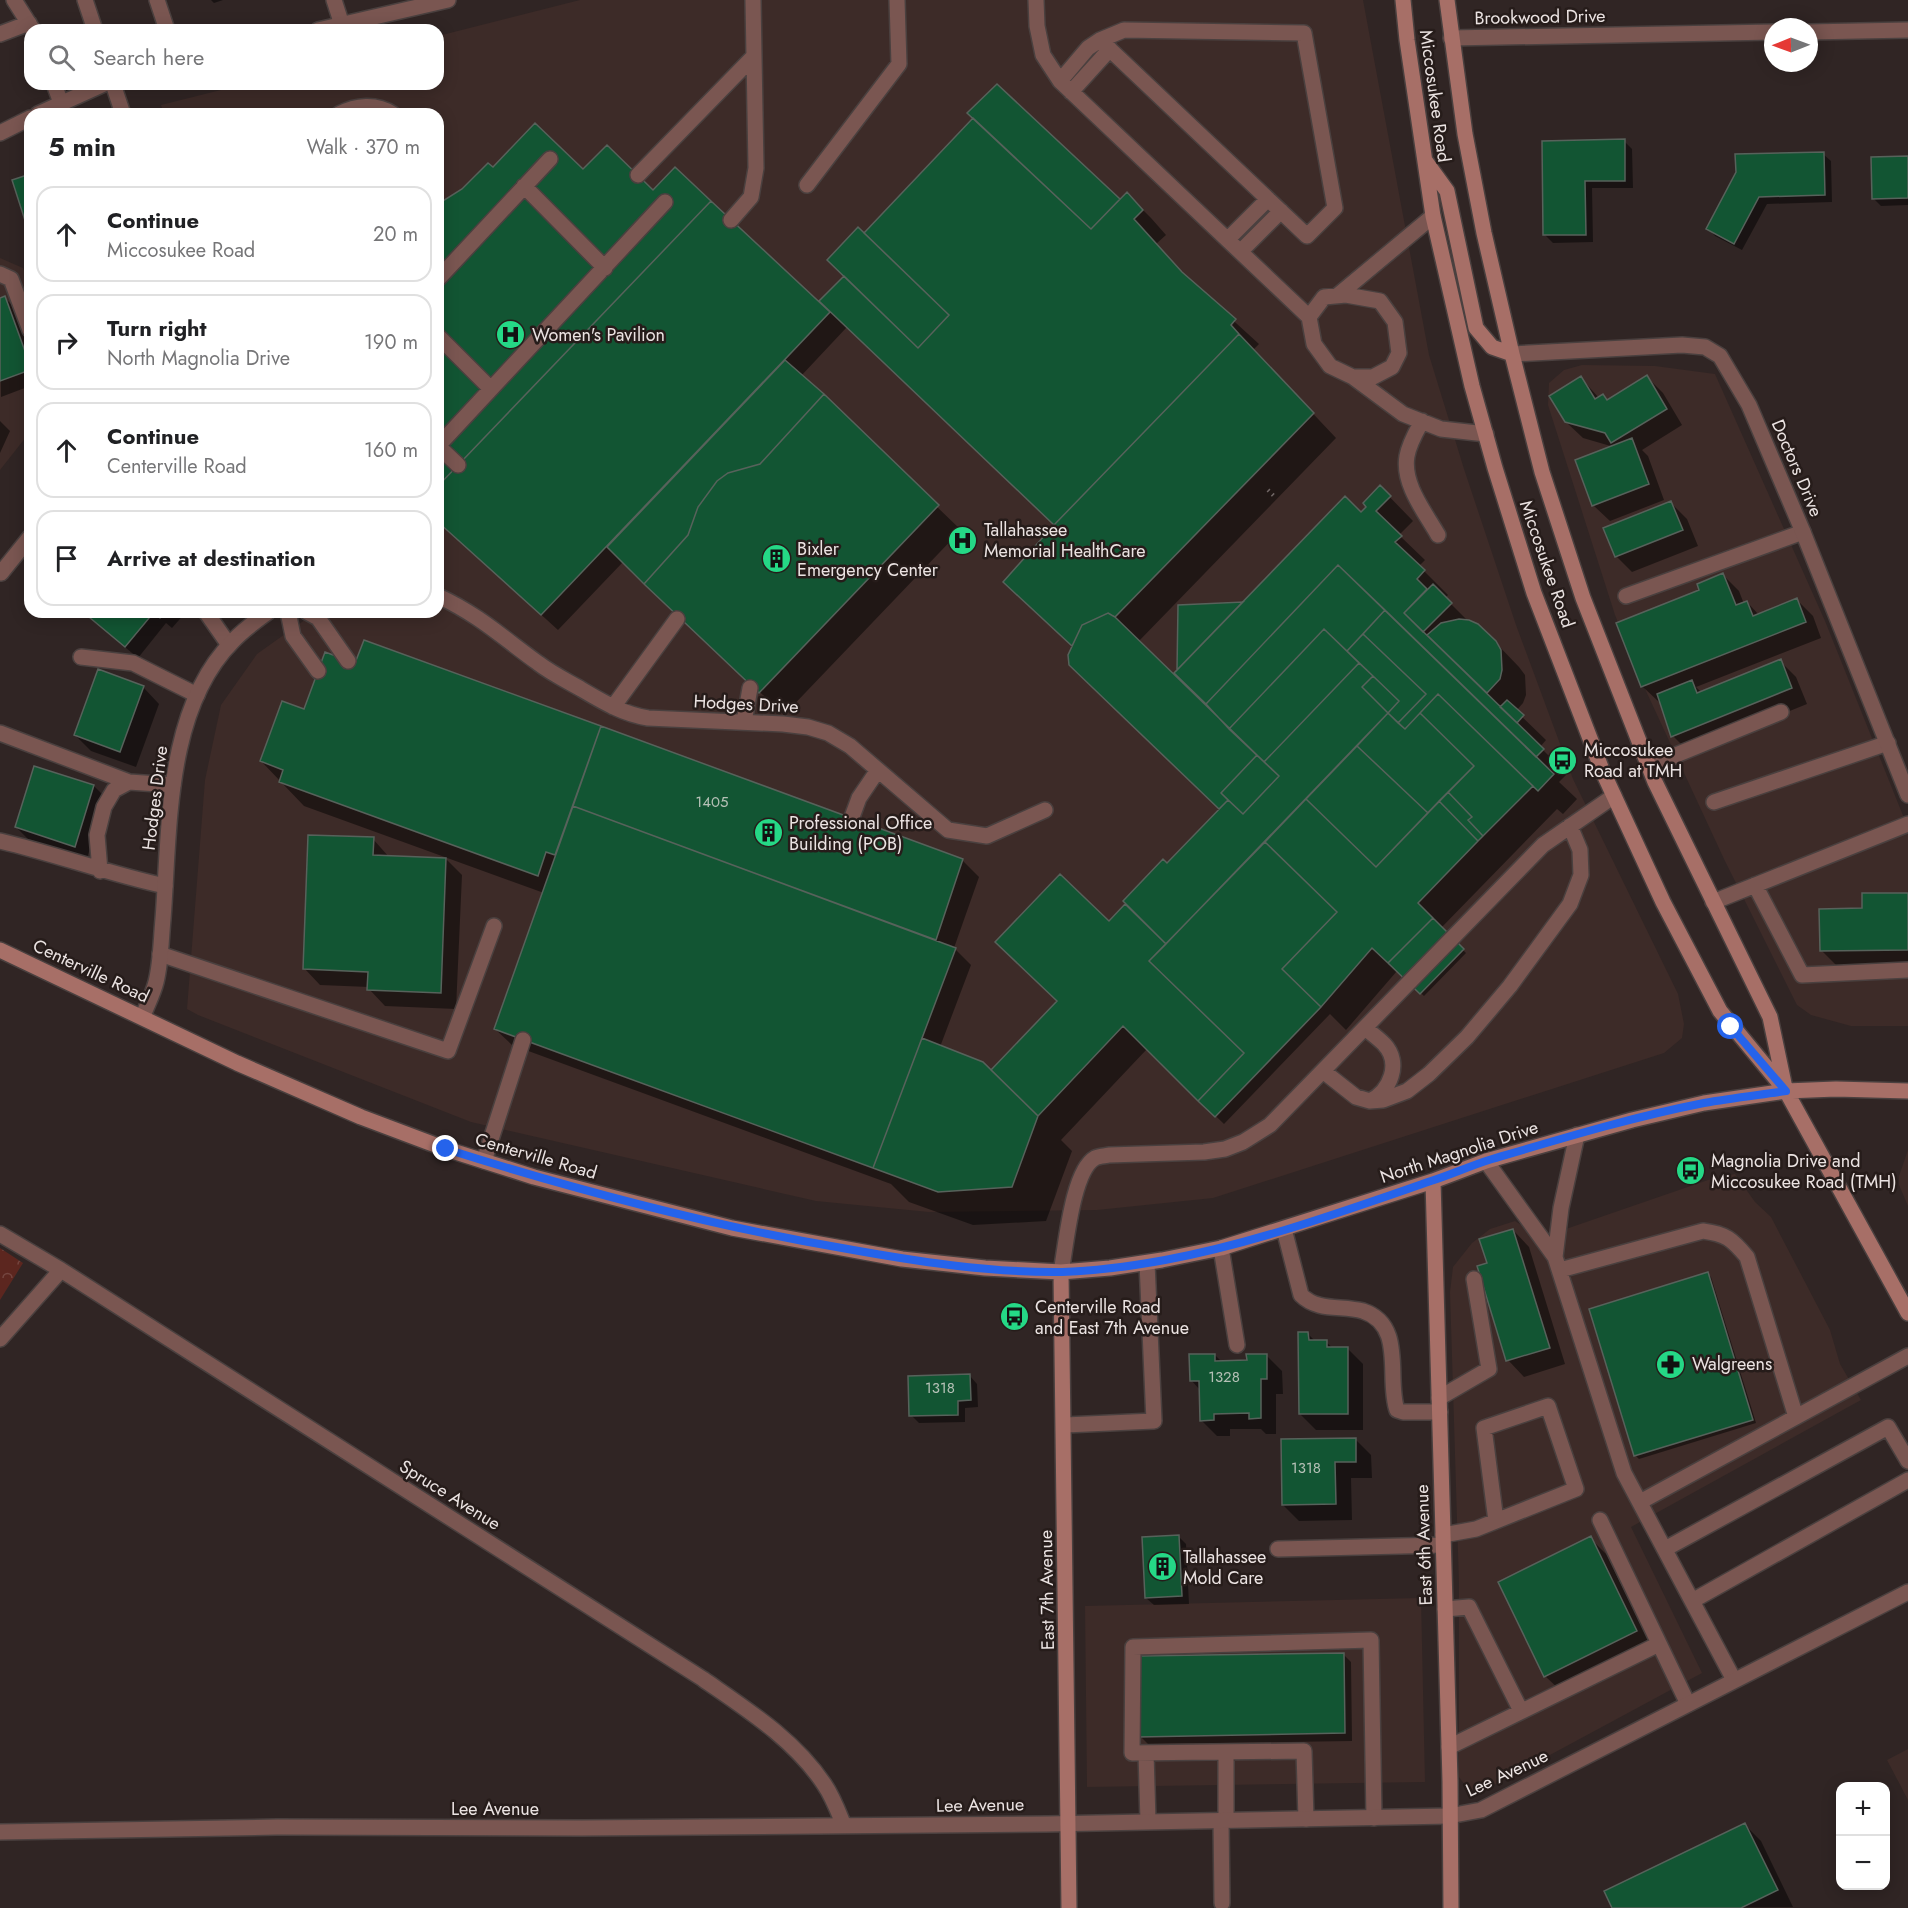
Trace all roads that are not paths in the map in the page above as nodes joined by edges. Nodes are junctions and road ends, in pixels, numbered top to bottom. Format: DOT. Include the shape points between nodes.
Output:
graph roads {
  1 [pos="14,0"];
  2 [pos="85,0"];
  3 [pos="157,0"];
  4 [pos="334,0"];
  5 [pos="448,0"];
  6 [pos="753,0"];
  7 [pos="897,0"];
  8 [pos="1036,0"];
  9 [pos="1403,0"];
  10 [pos="1447,0"];
  11 [pos="29,24"];
  12 [pos="93,24"];
  13 [pos="165,24"];
  14 [pos="342,24"];
  15 [pos="346,24"];
  16 [pos="24,29"];
  17 [pos="1908,30"];
  18 [pos="1764,32"];
  19 [pos="1818,32"];
  20 [pos="0,34"];
  21 [pos="1451,38"];
  22 [pos="1105,44"];
  23 [pos="754,56"];
  24 [pos="1066,87"];
  25 [pos="56,90"];
  26 [pos="90,90"];
  27 [pos="115,90"];
  28 [pos="61,103"];
  29 [pos="51,108"];
  30 [pos="121,108"];
  31 [pos="351,108"];
  32 [pos="378,108"];
  33 [pos="24,121"];
  34 [pos="0,133"];
  35 [pos="550,159"];
  36 [pos="1425,159"];
  37 [pos="638,175"];
  38 [pos="807,185"];
  39 [pos="524,186"];
  40 [pos="1268,199"];
  41 [pos="665,202"];
  42 [pos="1281,211"];
  43 [pos="1433,216"];
  44 [pos="731,220"];
  45 [pos="1228,239"];
  46 [pos="1241,251"];
  47 [pos="605,268"];
  48 [pos="444,273"];
  49 [pos="0,274"];
  50 [pos="1337,296"];
  51 [pos="24,314"];
  52 [pos="1309,317"];
  53 [pos="444,342"];
  54 [pos="1512,354"];
  55 [pos="1353,377"];
  56 [pos="491,389"];
  57 [pos="1422,421"];
  58 [pos="1486,434"];
  59 [pos="444,440"];
  60 [pos="444,452"];
  61 [pos="458,465"];
  62 [pos="1803,532"];
  63 [pos="1438,535"];
  64 [pos="24,544"];
  65 [pos="1,573"];
  66 [pos="1626,596"];
  67 [pos="444,599"];
  68 [pos="210,618"];
  69 [pos="261,618"];
  70 [pos="289,618"];
  71 [pos="318,618"];
  72 [pos="677,619"];
  73 [pos="229,645"];
  74 [pos="81,657"];
  75 [pos="348,661"];
  76 [pos="318,671"];
  77 [pos="750,688"];
  78 [pos="197,695"];
  79 [pos="613,707"];
  80 [pos="1781,712"];
  81 [pos="744,722"];
  82 [pos="0,733"];
  83 [pos="1888,743"];
  84 [pos="1649,766"];
  85 [pos="878,770"];
  86 [pos="129,782"];
  87 [pos="173,785"];
  88 [pos="1908,795"];
  89 [pos="1614,796"];
  90 [pos="1714,802"];
  91 [pos="1045,810"];
  92 [pos="852,817"];
  93 [pos="1908,824"];
  94 [pos="1570,826"];
  95 [pos="0,842"];
  96 [pos="100,871"];
  97 [pos="1755,885"];
  98 [pos="165,886"];
  99 [pos="1713,902"];
  100 [pos="494,926"];
  101 [pos="0,950"];
  102 [pos="160,954"];
  103 [pos="1908,970"];
  104 [pos="142,1016"];
  105 [pos="1365,1028"];
  106 [pos="523,1040"];
  107 [pos="1323,1071"];
  108 [pos="1786,1091"];
  109 [pos="1908,1091"];
  110 [pos="1370,1101"];
  111 [pos="1577,1135"];
  112 [pos="484,1161"];
  113 [pos="1486,1161"];
  114 [pos="1433,1181"];
  115 [pos="1284,1229"];
  116 [pos="0,1234"];
  117 [pos="1221,1248"];
  118 [pos="1148,1263"];
  119 [pos="1558,1263"];
  120 [pos="61,1270"];
  121 [pos="1062,1272"];
  122 [pos="1474,1279"];
  123 [pos="1908,1313"];
  124 [pos="0,1339"];
  125 [pos="1237,1345"];
  126 [pos="1908,1356"];
  127 [pos="1439,1405"];
  128 [pos="1796,1417"];
  129 [pos="1065,1425"];
  130 [pos="1908,1461"];
  131 [pos="1908,1480"];
  132 [pos="1640,1502"];
  133 [pos="1600,1520"];
  134 [pos="1496,1521"];
  135 [pos="1443,1540"];
  136 [pos="1278,1549"];
  137 [pos="1665,1549"];
  138 [pos="1908,1592"];
  139 [pos="1692,1601"];
  140 [pos="1445,1609"];
  141 [pos="1659,1644"];
  142 [pos="1734,1680"];
  143 [pos="1688,1704"];
  144 [pos="1521,1711"];
  145 [pos="1449,1747"];
  146 [pos="1226,1752"];
  147 [pos="1146,1753"];
  148 [pos="1449,1816"];
  149 [pos="1374,1818"];
  150 [pos="1306,1819"];
  151 [pos="1223,1820"];
  152 [pos="1148,1821"];
  153 [pos="1068,1823"];
  154 [pos="844,1826"];
  155 [pos="0,1832"];
  156 [pos="1222,1903"];
  157 [pos="1069,1908"];
  158 [pos="1451,1908"];
  1 -- 11 [label="street"];
  2 -- 12 [label="street"];
  3 -- 13 [label="street"];
  4 -- 14 [label="street"];
  5 -- 15 [label="street"];
  6 -- 23 [label="street"];
  7 -- 38 [label="street" via="899,64"];
  8 -- 24 [label="street" via="1043,55"];
  9 -- 36 [label="street, Miccosukee Road"];
  10 -- 21 [label="street, Miccosukee Road"];
  16 -- 20 [label="street"];
  17 -- 19 [label="street"];
  18 -- 21 [label="street, Brookwood Drive"];
  21 -- 54 [label="street, Miccosukee Road" via="1484,233"];
  22 -- 24 [label="street" via="1088,48"];
  22 -- 40 [label="street"];
  22 -- 42 [label="street" via="1124,30 1304,33 1335,208 1307,236"];
  23 -- 37 [label="street"];
  23 -- 44 [label="street" via="756,168 751,197"];
  24 -- 45 [label="street"];
  25 -- 28 [label="street"];
  26 -- 28 [label="street"];
  27 -- 30 [label="street"];
  28 -- 29 [label="street"];
  31 -- 32 [label="street"];
  33 -- 34 [label="street"];
  35 -- 39 [label="street"];
  36 -- 43 [label="street, Miccosukee Road"];
  36 -- 54 [label="street" via="1447,191 1476,328 1492,347"];
  39 -- 47 [label="street"];
  39 -- 48 [label="street"];
  40 -- 42 [label="street"];
  40 -- 45 [label="street"];
  41 -- 47 [label="street"];
  42 -- 46 [label="street"];
  43 -- 50 [label="street"];
  43 -- 58 [label="street, Miccosukee Road"];
  45 -- 46 [label="street"];
  46 -- 52 [label="street"];
  47 -- 56 [label="street"];
  49 -- 51 [label="street" via="11,279"];
  50 -- 52 [label="street" via="1324,297"];
  50 -- 55 [label="street" via="1380,301 1395,322 1400,353 1392,367 1373,377"];
  52 -- 55 [label="street" via="1314,344 1330,366"];
  53 -- 56 [label="street"];
  54 -- 62 [label="street, Doctors Drive" via="1682,345 1705,347 1720,356 1749,405"];
  54 -- 84 [label="street, Miccosukee Road" via="1542,472 1582,598"];
  55 -- 57 [label="street" via="1403,414"];
  56 -- 59 [label="street"];
  57 -- 58 [label="street" via="1441,429"];
  57 -- 63 [label="street" via="1407,455 1409,484"];
  58 -- 89 [label="street, Miccosukee Road" via="1534,593"];
  60 -- 61 [label="street"];
  62 -- 66 [label="street"];
  62 -- 83 [label="street, Doctors Drive"];
  64 -- 65 [label="street"];
  67 -- 79 [label="street, Hodges Drive" via="465,608 539,664"];
  68 -- 73 [label="street"];
  69 -- 73 [label="street, Hodges Drive"];
  70 -- 76 [label="street" via="293,636"];
  71 -- 75 [label="street"];
  72 -- 79 [label="street"];
  73 -- 78 [label="street, Hodges Drive"];
  74 -- 78 [label="street" via="133,663"];
  77 -- 81 [label="street"];
  78 -- 87 [label="street, Hodges Drive" via="183,734"];
  79 -- 81 [label="street, Hodges Drive" via="648,718"];
  80 -- 84 [label="street"];
  81 -- 85 [label="street, Hodges Drive" via="808,727 828,733"];
  82 -- 86 [label="street"];
  83 -- 88 [label="street, Doctors Drive"];
  83 -- 90 [label="street"];
  84 -- 99 [label="street, Miccosukee Road"];
  85 -- 91 [label="street, Hodges Drive" via="948,830 987,836"];
  85 -- 92 [label="street" via="859,798"];
  86 -- 87 [label="street"];
  86 -- 96 [label="street" via="114,790 104,807 97,835"];
  87 -- 98 [label="street, Hodges Drive"];
  89 -- 94 [label="street"];
  89 -- 108 [label="street, Miccosukee Road" via="1720,1011"];
  93 -- 97 [label="street"];
  94 -- 105 [label="street" via="1543,845"];
  94 -- 110 [label="street" via="1580,850 1581,875 1570,904 1517,977 1467,1037 1427,1076 1407,1091"];
  95 -- 96 [label="street" via="49,853"];
  96 -- 98 [label="street"];
  97 -- 99 [label="street"];
  97 -- 103 [label="street" via="1802,975"];
  98 -- 102 [label="street, Hodges Drive"];
  99 -- 108 [label="street, Miccosukee Road" via="1770,1017"];
  100 -- 102 [label="street" via="448,1050"];
  101 -- 104 [label="street, Centerville Road"];
  102 -- 104 [label="street, Hodges Drive" via="156,983"];
  104 -- 112 [label="street, Centerville Road" via="361,1117"];
  105 -- 107 [label="street"];
  105 -- 110 [label="street" via="1385,1045 1392,1057 1392,1078 1379,1096"];
  106 -- 112 [label="street"];
  107 -- 110 [label="street" via="1356,1096"];
  107 -- 121 [label="street" via="1270,1125 1234,1146 1204,1152 1095,1158 1079,1180"];
  108 -- 109 [label="street, North Magnolia Drive"];
  108 -- 111 [label="street, North Magnolia Drive" via="1704,1103"];
  108 -- 123 [label="street, Miccosukee Road"];
  111 -- 113 [label="street, North Magnolia Drive"];
  111 -- 119 [label="street" via="1561,1208"];
  112 -- 121 [label="street, Centerville Road" via="732,1228 902,1259"];
  113 -- 114 [label="street, North Magnolia Drive"];
  113 -- 119 [label="street"];
  114 -- 115 [label="street, North Magnolia Drive"];
  114 -- 127 [label="street, East 6th Avenue"];
  115 -- 117 [label="street, North Magnolia Drive"];
  115 -- 127 [label="street" via="1301,1295 1307,1301 1363,1311 1380,1321 1393,1352 1397,1410"];
  116 -- 120 [label="street, Spruce Avenue"];
  117 -- 118 [label="street, North Magnolia Drive"];
  117 -- 125 [label="street"];
  118 -- 121 [label="street, North Magnolia Drive"];
  118 -- 129 [label="street" via="1154,1421"];
  119 -- 128 [label="street" via="1703,1231 1721,1233 1735,1242 1747,1257"];
  119 -- 132 [label="street" via="1624,1473"];
  120 -- 124 [label="street"];
  120 -- 154 [label="street, Spruce Avenue" via="683,1666 763,1721 802,1756 824,1783"];
  121 -- 129 [label="street, East 7th Avenue"];
  122 -- 127 [label="street" via="1489,1369"];
  126 -- 128 [label="street"];
  127 -- 135 [label="street, East 6th Avenue"];
  128 -- 132 [label="street"];
  129 -- 153 [label="street, East 7th Avenue"];
  130 -- 137 [label="street" via="1888,1427"];
  131 -- 139 [label="street"];
  132 -- 137 [label="street"];
  133 -- 141 [label="street"];
  134 -- 134 [label="street" via="1576,1489 1548,1406 1484,1428"];
  134 -- 135 [label="street"];
  135 -- 136 [label="street"];
  135 -- 140 [label="street, East 6th Avenue"];
  137 -- 139 [label="street"];
  138 -- 142 [label="street, Lee Avenue"];
  139 -- 142 [label="street"];
  140 -- 144 [label="street" via="1469,1607"];
  140 -- 145 [label="street, East 6th Avenue"];
  141 -- 143 [label="street"];
  141 -- 144 [label="street"];
  142 -- 143 [label="street, Lee Avenue"];
  143 -- 148 [label="street, Lee Avenue" via="1481,1810"];
  144 -- 145 [label="street"];
  145 -- 148 [label="street, East 6th Avenue"];
  146 -- 147 [label="street"];
  146 -- 150 [label="street" via="1304,1751"];
  146 -- 151 [label="street"];
  147 -- 149 [label="street" via="1132,1753 1132,1647 1371,1640"];
  147 -- 152 [label="street"];
  148 -- 149 [label="street, Lee Avenue"];
  148 -- 158 [label="street, East 6th Avenue"];
  149 -- 150 [label="street, Lee Avenue"];
  150 -- 151 [label="street, Lee Avenue"];
  151 -- 152 [label="street, Lee Avenue"];
  151 -- 156 [label="street"];
  152 -- 153 [label="street, Lee Avenue"];
  153 -- 154 [label="street, Lee Avenue"];
  153 -- 157 [label="street, East 7th Avenue"];
  154 -- 155 [label="street, Lee Avenue" via="277,1827"];
}
